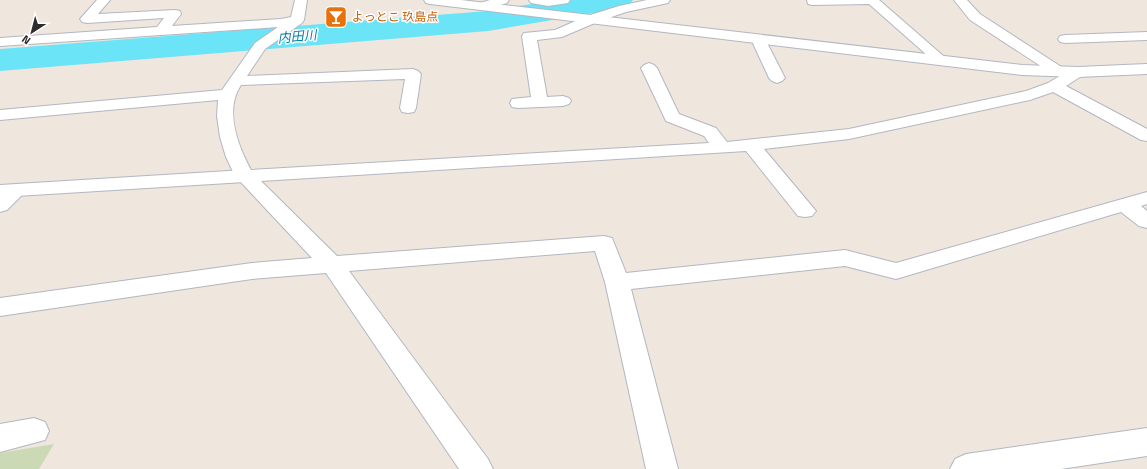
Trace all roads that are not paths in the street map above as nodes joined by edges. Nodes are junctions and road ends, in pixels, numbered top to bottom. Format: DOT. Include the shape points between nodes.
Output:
graph roads {
  1 [pos="104,0"];
  2 [pos="301,0"];
  3 [pos="430,0"];
  4 [pos="535,0"];
  5 [pos="564,0"];
  6 [pos="664,0"];
  7 [pos="960,0"];
  8 [pos="812,1"];
  9 [pos="502,4"];
  10 [pos="592,19"];
  11 [pos="295,22"];
  12 [pos="160,32"];
  13 [pos="1147,36"];
  14 [pos="1065,38"];
  15 [pos="758,39"];
  16 [pos="0,42"];
  17 [pos="941,60"];
  18 [pos="649,68"];
  19 [pos="1147,69"];
  20 [pos="777,78"];
  21 [pos="1056,79"];
  22 [pos="231,88"];
  23 [pos="563,101"];
  24 [pos="540,102"];
  25 [pos="518,104"];
  26 [pos="408,108"];
  27 [pos="0,115"];
  28 [pos="1147,136"];
  29 [pos="751,145"];
  30 [pos="722,148"];
  31 [pos="245,176"];
  32 [pos="9,191"];
  33 [pos="1147,198"];
  34 [pos="1124,204"];
  35 [pos="0,206"];
  36 [pos="805,211"];
  37 [pos="1147,221"];
  38 [pos="333,266"];
  39 [pos="617,282"];
  40 [pos="0,307"];
  41 [pos="34,431"];
  42 [pos="0,438"];
  43 [pos="1147,442"];
  44 [pos="477,469"];
  45 [pos="662,469"];
  46 [pos="966,469"];
  1 -- 12 [label="street" via="87,19 175,14"];
  2 -- 11 [label="street"];
  3 -- 9 [label="street" via="484,6"];
  4 -- 5 [label="street"];
  6 -- 10 [label="street"];
  7 -- 21 [label="street" via="975,16"];
  8 -- 17 [label="street" via="872,0"];
  9 -- 10 [label="street"];
  10 -- 15 [label="street"];
  10 -- 24 [label="street" via="557,34 529,36 528,64"];
  11 -- 12 [label="street"];
  11 -- 22 [label="street" via="260,46"];
  12 -- 16 [label="street"];
  13 -- 14 [label="street"];
  15 -- 17 [label="street"];
  15 -- 20 [label="street"];
  17 -- 21 [label="street" via="1022,70"];
  18 -- 30 [label="street" via="672,117 710,132"];
  19 -- 21 [label="street" via="1078,72"];
  21 -- 28 [label="street"];
  21 -- 29 [label="street" via="1030,95 900,124 849,134"];
  22 -- 26 [label="street" via="413,74"];
  22 -- 27 [label="street"];
  22 -- 31 [label="street" via="225,102 226,134 236,161"];
  23 -- 24 [label="street"];
  24 -- 25 [label="street"];
  29 -- 30 [label="street"];
  29 -- 36 [label="street"];
  30 -- 31 [label="street"];
  31 -- 32 [label="street"];
  31 -- 38 [label="street"];
  32 -- 35 [label="street"];
  33 -- 34 [label="street"];
  34 -- 37 [label="street"];
  34 -- 39 [label="street" via="896,271 845,258"];
  38 -- 39 [label="street" via="604,243"];
  38 -- 40 [label="street" via="252,271"];
  38 -- 44 [label="street"];
  39 -- 45 [label="street"];
  41 -- 42 [label="street"];
  43 -- 46 [label="street"];
}
